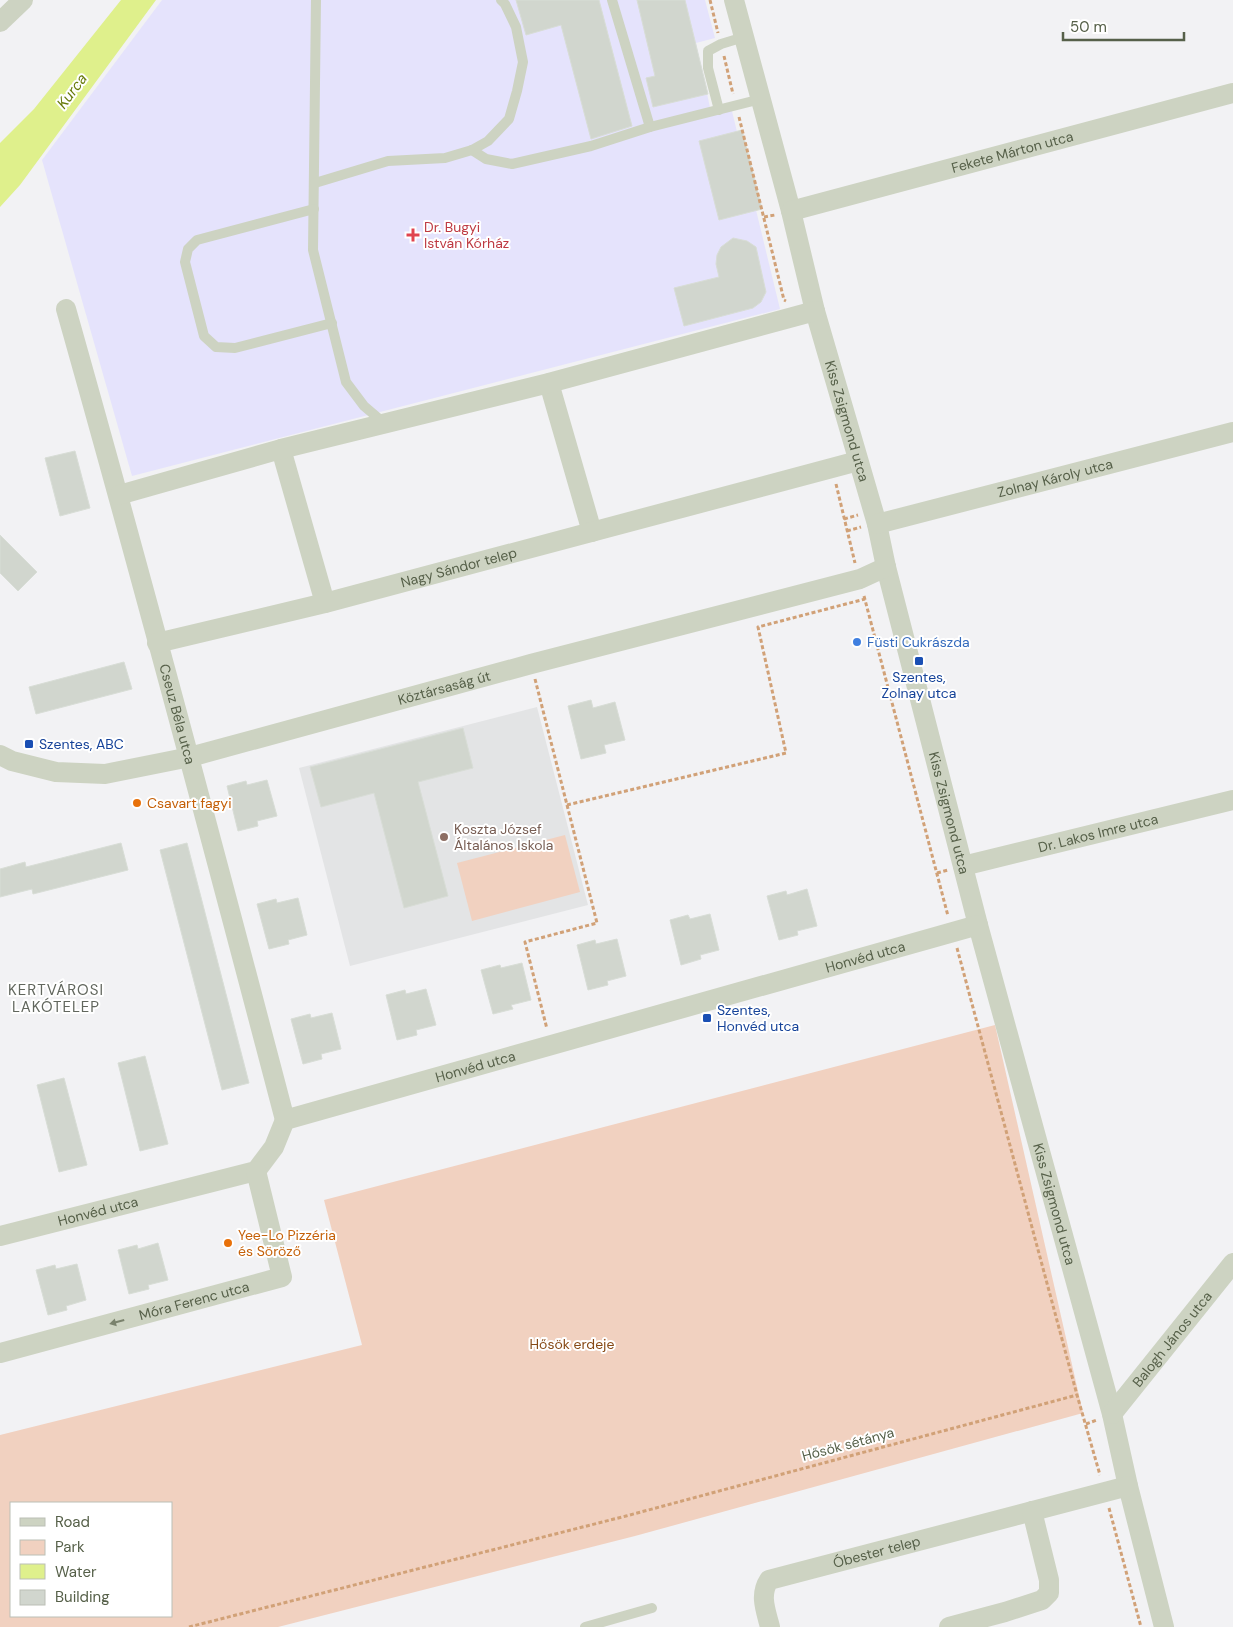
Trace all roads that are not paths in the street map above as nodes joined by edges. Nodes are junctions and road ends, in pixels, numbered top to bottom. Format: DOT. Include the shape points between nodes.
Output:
graph roads {
  1 [pos="23,0"];
  2 [pos="316,0"];
  3 [pos="501,0"];
  4 [pos="612,0"];
  5 [pos="734,0"];
  6 [pos="0,22"];
  7 [pos="744,36"];
  8 [pos="1233,93"];
  9 [pos="760,99"];
  10 [pos="719,110"];
  11 [pos="650,128"];
  12 [pos="472,150"];
  13 [pos="314,183"];
  14 [pos="314,209"];
  15 [pos="791,211"];
  16 [pos="66,309"];
  17 [pos="810,312"];
  18 [pos="332,323"];
  19 [pos="549,383"];
  20 [pos="384,423"];
  21 [pos="1233,432"];
  22 [pos="281,449"];
  23 [pos="858,461"];
  24 [pos="119,495"];
  25 [pos="876,524"];
  26 [pos="592,532"];
  27 [pos="886,567"];
  28 [pos="325,602"];
  29 [pos="157,643"];
  30 [pos="0,755"];
  31 [pos="190,757"];
  32 [pos="1233,800"];
  33 [pos="963,866"];
  34 [pos="978,925"];
  35 [pos="285,1120"];
  36 [pos="256,1171"];
  37 [pos="0,1236"];
  38 [pos="1233,1264"];
  39 [pos="0,1354"];
  40 [pos="1112,1414"];
  41 [pos="1128,1486"];
  42 [pos="1032,1510"];
  43 [pos="652,1608"];
  44 [pos="585,1627"];
  45 [pos="770,1627"];
  46 [pos="949,1627"];
  47 [pos="1164,1627"];
  1 -- 6 [label="street"];
  2 -- 13 [label="lane"];
  3 -- 12 [label="lane" via="516,26 523,62 508,119 488,141"];
  4 -- 11 [label="lane"];
  5 -- 7 [label="street, Kiss Zsigmond utca"];
  7 -- 9 [label="street, Kiss Zsigmond utca"];
  7 -- 10 [label="lane" via="708,51 708,68"];
  8 -- 15 [label="street, Fekete Márton utca"];
  9 -- 10 [label="lane"];
  9 -- 15 [label="street, Kiss Zsigmond utca"];
  10 -- 11 [label="lane"];
  11 -- 12 [label="lane" via="591,146 512,164 486,159"];
  12 -- 13 [label="lane" via="445,158 388,161"];
  13 -- 14 [label="lane"];
  14 -- 18 [label="lane" via="313,250"];
  14 -- 18 [label="lane" via="197,240 188,249 185,262 204,336 216,347 236,348"];
  15 -- 17 [label="street, Kiss Zsigmond utca"];
  16 -- 24 [label="street, Cseuz Béla utca"];
  17 -- 19 [label="street"];
  17 -- 23 [label="street, Kiss Zsigmond utca"];
  18 -- 20 [label="lane" via="346,382 364,406"];
  19 -- 20 [label="street"];
  19 -- 26 [label="street"];
  20 -- 22 [label="street"];
  21 -- 25 [label="street, Zolnay Károly utca"];
  22 -- 24 [label="street"];
  22 -- 28 [label="street"];
  23 -- 25 [label="street, Kiss Zsigmond utca"];
  23 -- 26 [label="street, Nagy Sándor telep"];
  24 -- 29 [label="street, Cseuz Béla utca"];
  25 -- 27 [label="street, Kiss Zsigmond utca"];
  26 -- 28 [label="street, Nagy Sándor telep"];
  27 -- 31 [label="street, Köztársaság út" via="860,579"];
  27 -- 33 [label="street, Kiss Zsigmond utca"];
  28 -- 29 [label="street, Nagy Sándor telep"];
  29 -- 31 [label="street, Cseuz Béla utca"];
  30 -- 31 [label="street, Köztársaság út" via="56,772 105,774"];
  31 -- 35 [label="street, Cseuz Béla utca"];
  32 -- 33 [label="street, Dr. Lakos Imre utca"];
  33 -- 34 [label="street, Kiss Zsigmond utca"];
  34 -- 35 [label="street, Honvéd utca"];
  34 -- 40 [label="street, Kiss Zsigmond utca"];
  35 -- 36 [label="street" via="274,1147"];
  36 -- 37 [label="street, Honvéd utca"];
  36 -- 39 [label="street, Móra Ferenc utca, one-way" via="282,1277"];
  38 -- 40 [label="street, Balogh János utca"];
  40 -- 41 [label="street, Kiss Zsigmond utca"];
  41 -- 42 [label="street, Óbester telep"];
  41 -- 47 [label="street, Kiss Zsigmond utca"];
  42 -- 45 [label="street, Óbester telep" via="769,1580 764,1588 764,1599"];
  42 -- 46 [label="street" via="1049,1580 1048,1593 1042,1600"];
  43 -- 44 [label="lane"];
}
